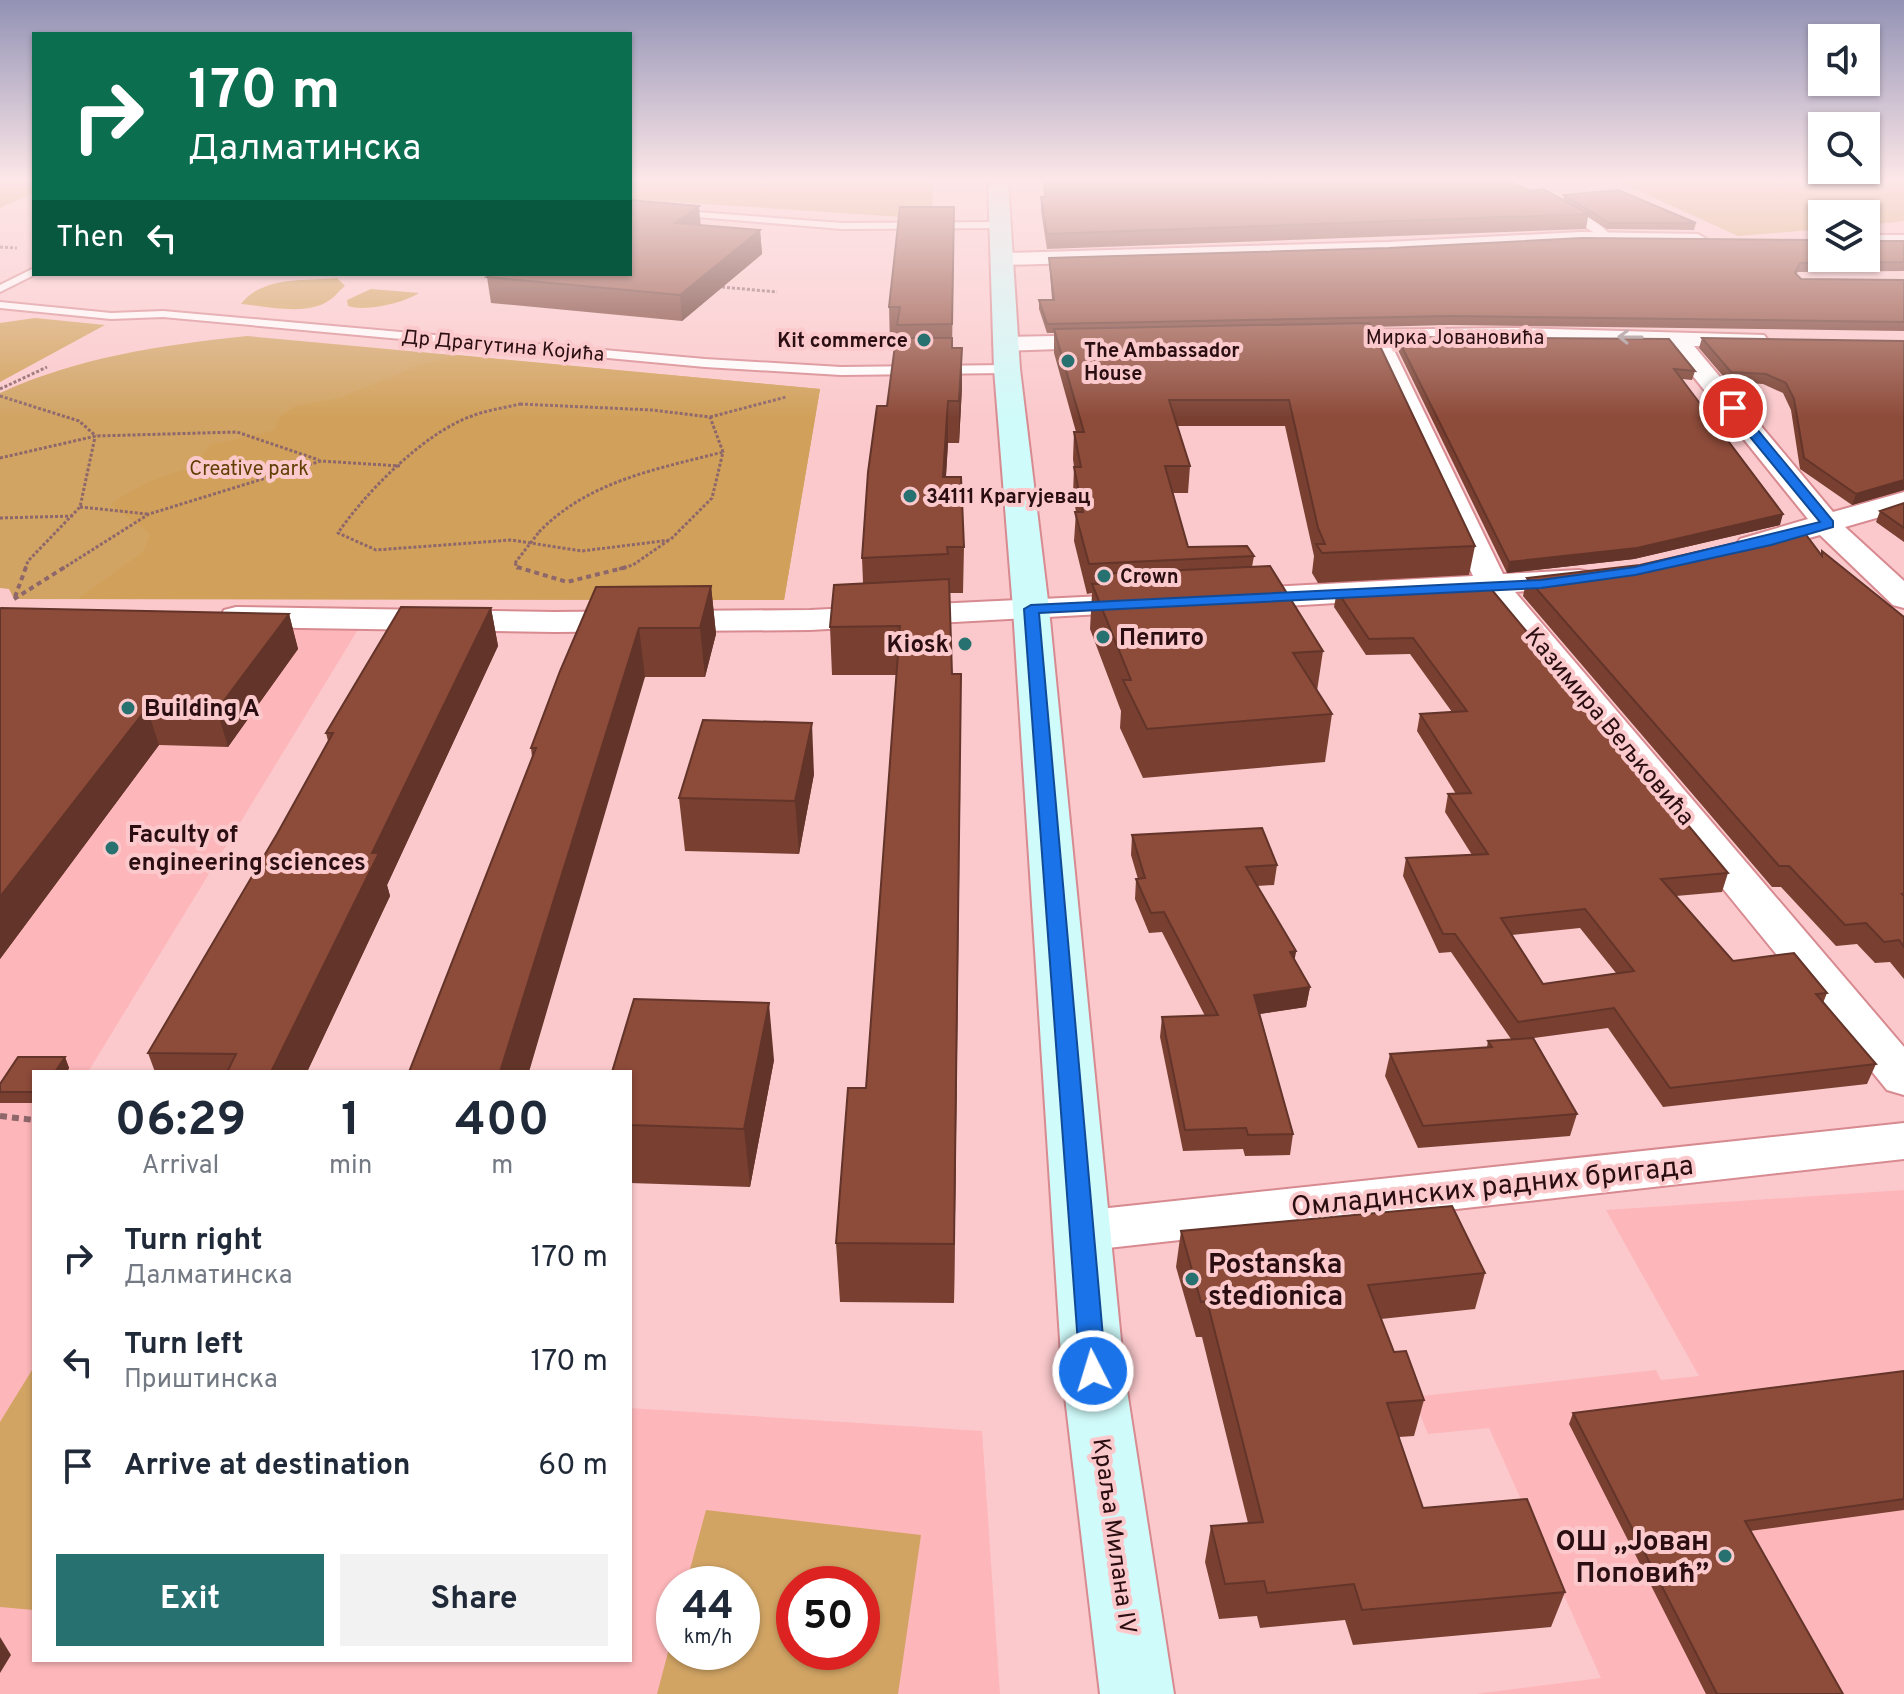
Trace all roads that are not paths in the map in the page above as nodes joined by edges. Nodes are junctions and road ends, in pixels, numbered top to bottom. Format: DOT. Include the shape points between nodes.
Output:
graph roads {
  1 [pos="1002,260"];
  2 [pos="32,272"];
  3 [pos="0,289"];
  4 [pos="0,305"];
  5 [pos="1376,337"];
  6 [pos="1330,338"];
  7 [pos="1675,338"];
  8 [pos="1783,341"];
  9 [pos="1129,342"];
  10 [pos="1006,357"];
  11 [pos="1904,501"];
  12 [pos="1828,524"];
  13 [pos="1726,551"];
  14 [pos="1608,575"];
  15 [pos="1494,587"];
  16 [pos="1904,598"];
  17 [pos="1207,601"];
  18 [pos="1175,602"];
  19 [pos="1031,609"];
  20 [pos="201,617"];
  21 [pos="1904,1078"];
  22 [pos="1904,1141"];
  23 [pos="1081,1231"];
  24 [pos="1137,1694"];
  1 -- 10 [label="main road, Краља Милана IV"];
  2 -- 3 [label="lane"];
  4 -- 10 [label="lane, Др Драгутина Којића" via="111,316 163,314 705,363 823,369"];
  5 -- 6 [label="street, Мирка Јовановића"];
  7 -- 5 [label="street, Мирка Јовановића, one-way"];
  5 -- 15 [label="street, Казимира Вељковића"];
  7 -- 8 [label="street, Мирка Јовановића"];
  7 -- 12 [label="street"];
  9 -- 10 [label="street"];
  10 -- 19 [label="main road, Краља Милана IV"];
  11 -- 12 [label="street"];
  12 -- 13 [label="street"];
  12 -- 16 [label="street"];
  14 -- 15 [label="street"];
  15 -- 17 [label="street"];
  15 -- 21 [label="street, Казимира Вељковића"];
  18 -- 19 [label="street"];
  19 -- 20 [label="street" via="794,620"];
  19 -- 23 [label="main road, Краља Милана IV"];
  22 -- 23 [label="street, Омладинских радних бригада"];
  23 -- 24 [label="main road, Краља Милана IV" via="1093,1371"];
}
